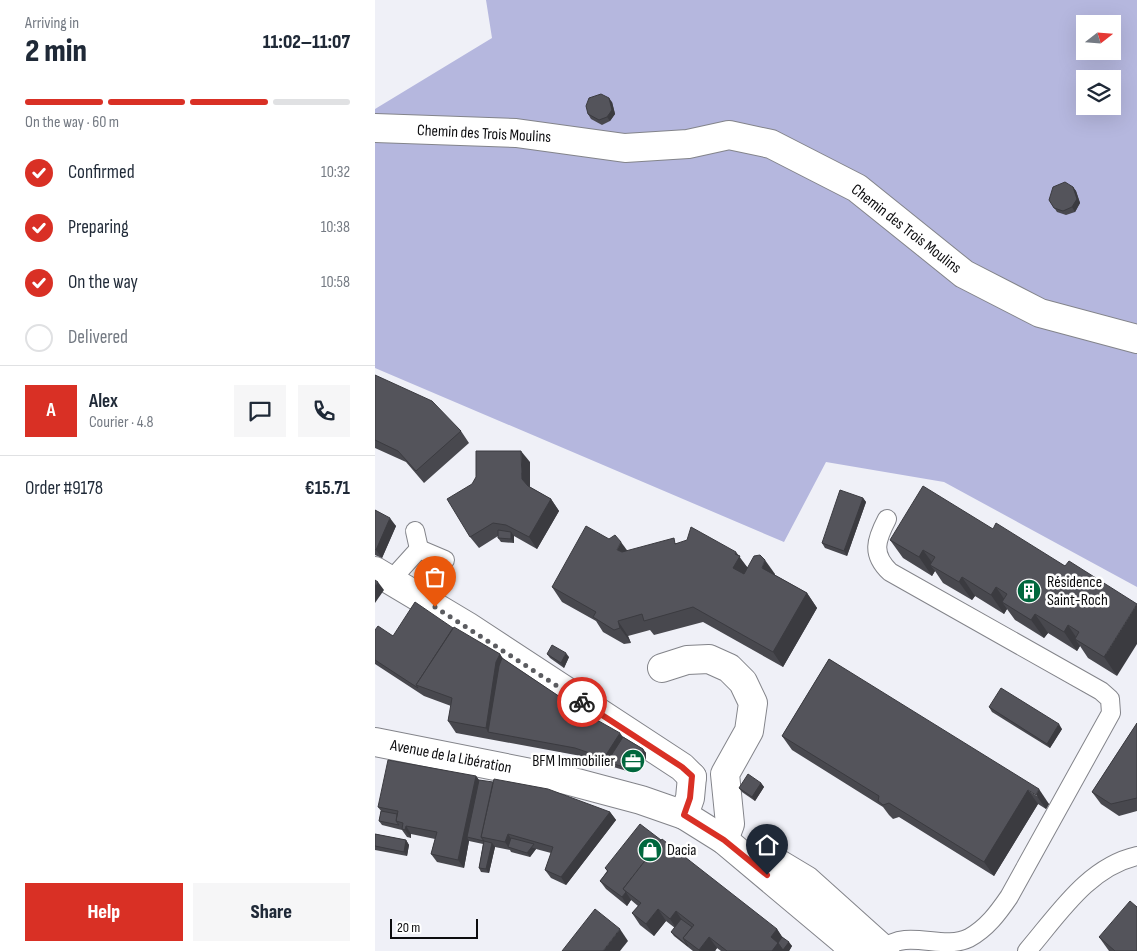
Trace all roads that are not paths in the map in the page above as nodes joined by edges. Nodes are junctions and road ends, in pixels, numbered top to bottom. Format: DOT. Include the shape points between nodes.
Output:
graph roads {
  1 [pos="375,128"];
  2 [pos="1137,339"];
  3 [pos="887,519"];
  4 [pos="415,531"];
  5 [pos="419,550"];
  6 [pos="445,560"];
  7 [pos="383,576"];
  8 [pos="662,668"];
  9 [pos="375,742"];
  10 [pos="725,774"];
  11 [pos="692,776"];
  12 [pos="684,815"];
  13 [pos="724,840"];
  14 [pos="1137,856"];
  15 [pos="958,946"];
  16 [pos="885,950"];
  17 [pos="853,951"];
  18 [pos="1027,951"];
  1 -- 2 [label="street, Chemin des Trois Moulins" via="516,133 625,148 688,144 729,135 771,144 857,188 964,274 1040,313"];
  3 -- 15 [label="lane" via="877,547 881,563 890,572 1110,699 1111,713 1009,897 991,922"];
  4 -- 5 [label="lane"];
  5 -- 6 [label="lane"];
  5 -- 7 [label="lane"];
  7 -- 11 [label="street" via="467,626"];
  8 -- 10 [label="street" via="687,660 709,659 729,668 743,682 753,703 749,731"];
  9 -- 12 [label="street, Avenue de la Libération" via="566,780"];
  10 -- 11 [label="street"];
  10 -- 13 [label="street" via="730,824"];
  11 -- 12 [label="street"];
  12 -- 13 [label="street, Avenue de la Libération"];
  13 -- 16 [label="street" via="771,858 806,880"];
  13 -- 17 [label="street" via="842,938"];
  14 -- 18 [label="lane" via="1095,875"];
  15 -- 16 [label="lane" via="899,940 891,942"];
}
